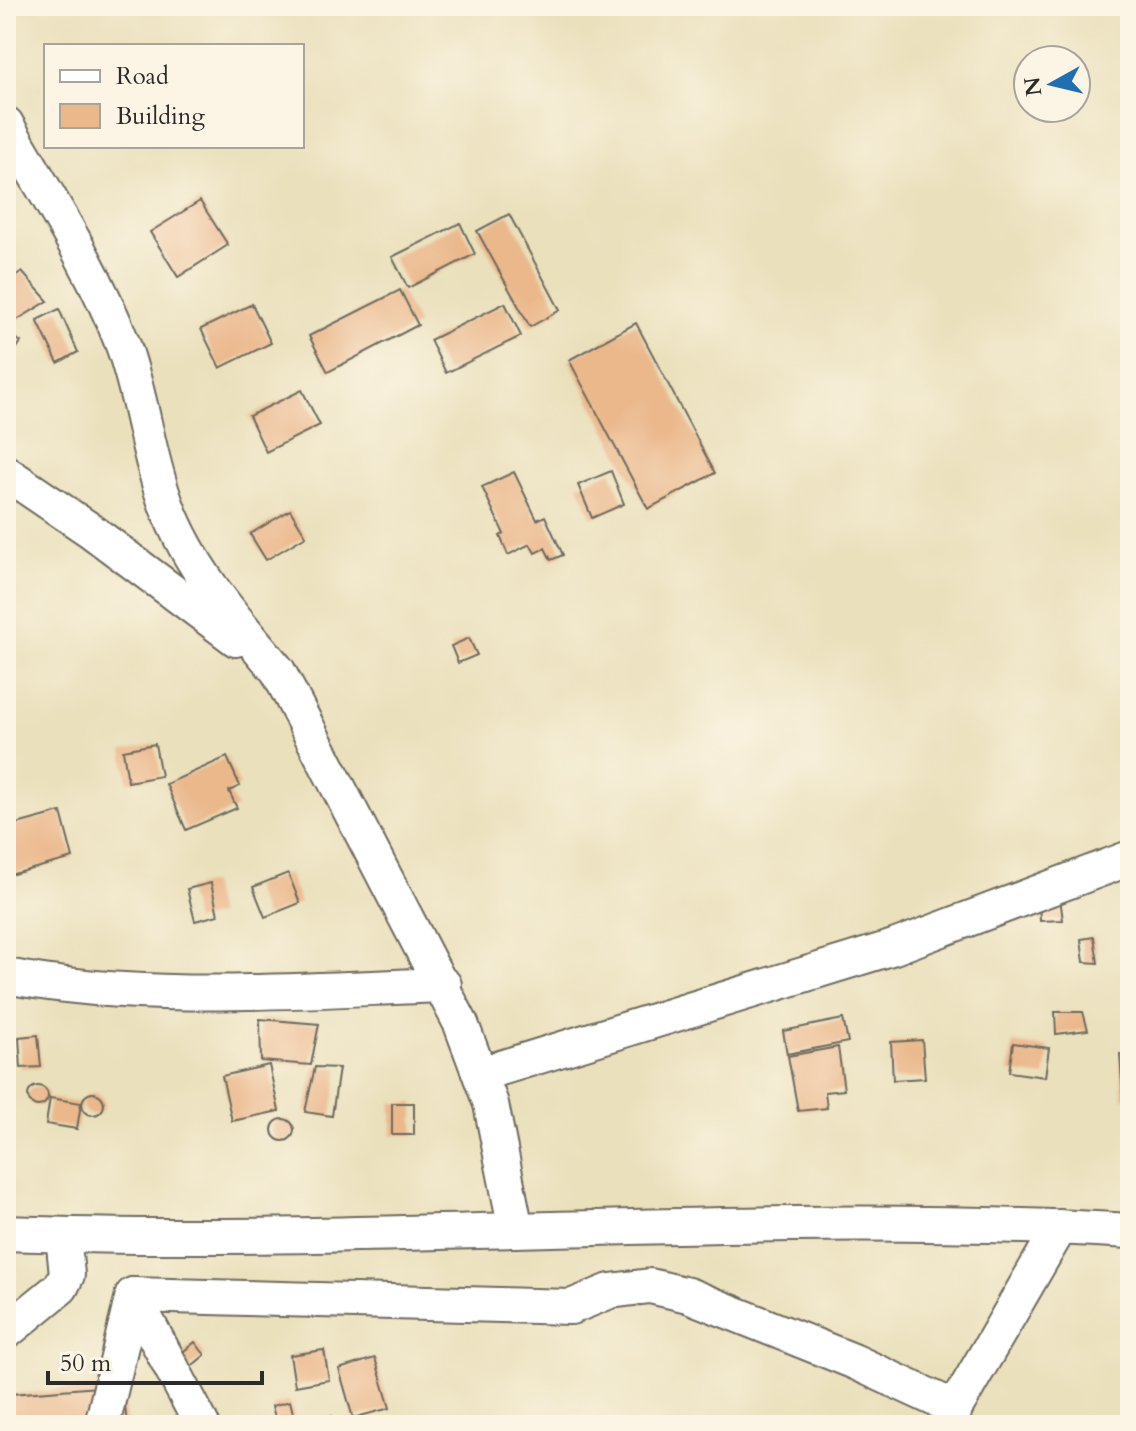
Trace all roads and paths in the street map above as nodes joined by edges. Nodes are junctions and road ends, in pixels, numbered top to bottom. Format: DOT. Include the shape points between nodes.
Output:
graph roads {
  1 [pos="6,124"];
  2 [pos="6,473"];
  3 [pos="278,671"];
  4 [pos="1130,858"];
  5 [pos="6,976"];
  6 [pos="444,985"];
  7 [pos="481,1074"];
  8 [pos="1060,1227"];
  9 [pos="516,1230"];
  10 [pos="1130,1231"];
  11 [pos="6,1233"];
  12 [pos="63,1235"];
  13 [pos="133,1295"];
  14 [pos="6,1332"];
  15 [pos="953,1417"];
  16 [pos="102,1425"];
  17 [pos="202,1425"];
  1 -- 3 [label="street" via="82,259 123,346 178,535 238,625"];
  2 -- 3 [label="street"];
  3 -- 6 [label="street"];
  4 -- 7 [label="street" via="894,947"];
  5 -- 6 [label="street" via="150,991"];
  6 -- 7 [label="street"];
  7 -- 9 [label="street" via="502,1146"];
  8 -- 9 [label="street"];
  8 -- 10 [label="street"];
  8 -- 15 [label="street"];
  9 -- 12 [label="street"];
  11 -- 12 [label="street"];
  12 -- 14 [label="street" via="67,1275 61,1287"];
  13 -- 15 [label="street" via="571,1307 610,1291 650,1286 701,1300 853,1361"];
  13 -- 16 [label="street"];
  13 -- 17 [label="street"];
}
